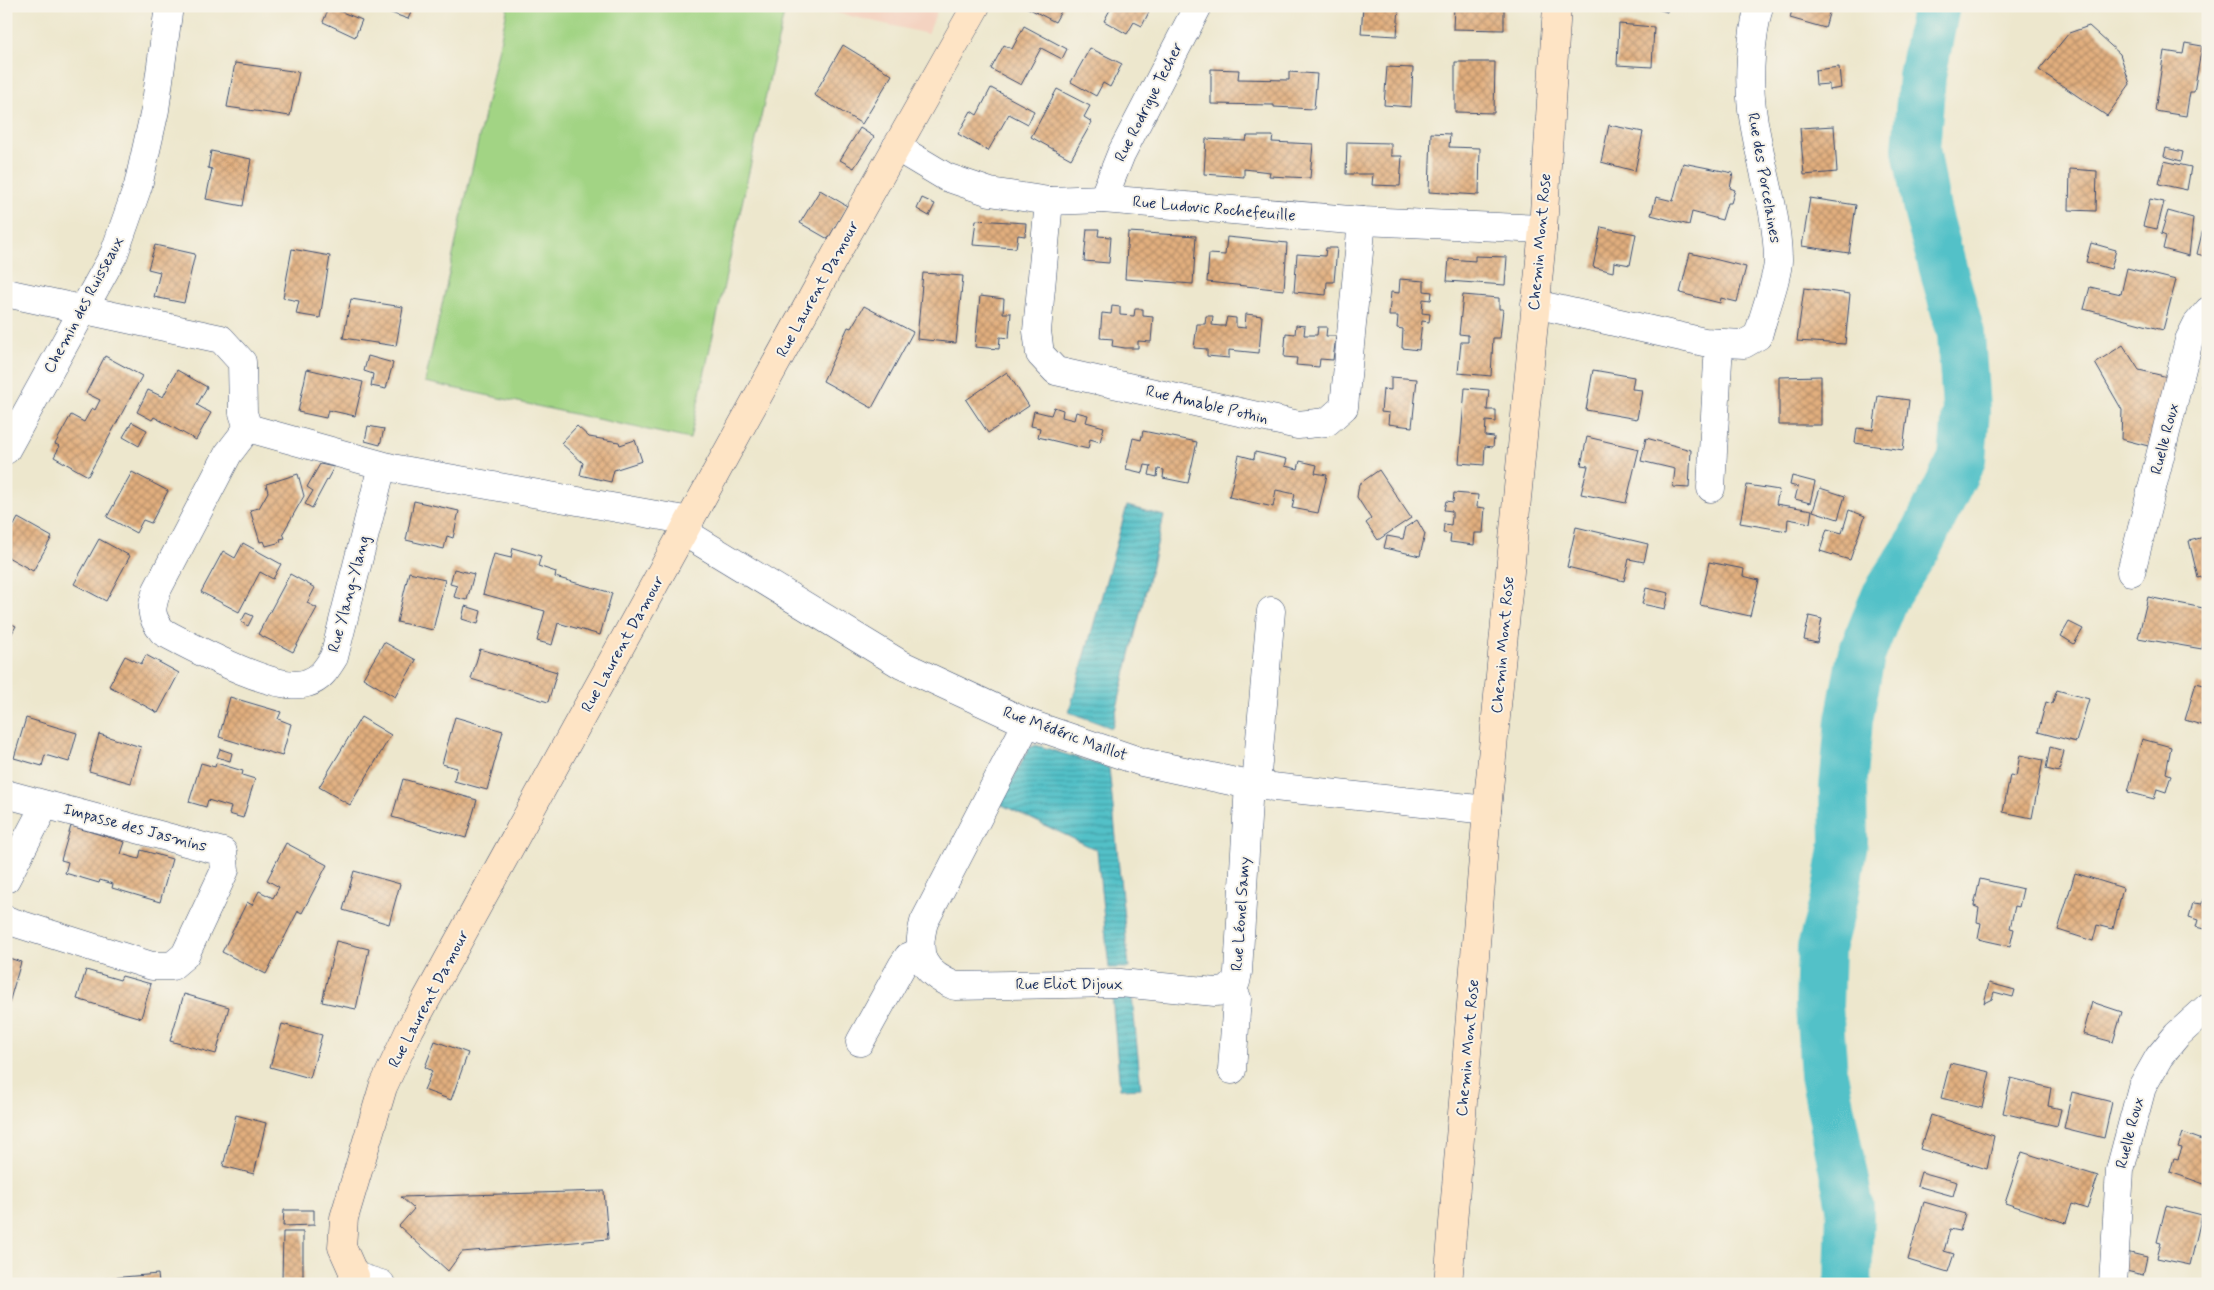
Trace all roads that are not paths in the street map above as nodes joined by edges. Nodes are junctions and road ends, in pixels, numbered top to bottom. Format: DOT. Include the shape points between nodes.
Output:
graph roads {
  1 [pos="169,6"];
  2 [pos="976,6"];
  3 [pos="1198,6"];
  4 [pos="1557,6"];
  5 [pos="1759,6"];
  6 [pos="896,147"];
  7 [pos="1103,200"];
  8 [pos="1048,201"];
  9 [pos="1362,221"];
  10 [pos="1543,230"];
  11 [pos="6,293"];
  12 [pos="1535,304"];
  13 [pos="83,311"];
  14 [pos="2208,311"];
  15 [pos="1719,343"];
  16 [pos="248,428"];
  17 [pos="6,450"];
  18 [pos="382,466"];
  19 [pos="1711,488"];
  20 [pos="687,527"];
  21 [pos="2131,572"];
  22 [pos="1271,610"];
  23 [pos="1027,723"];
  24 [pos="1252,785"];
  25 [pos="6,794"];
  26 [pos="45,805"];
  27 [pos="1487,810"];
  28 [pos="6,879"];
  29 [pos="6,920"];
  30 [pos="920,952"];
  31 [pos="1231,987"];
  32 [pos="2208,1007"];
  33 [pos="860,1042"];
  34 [pos="1232,1070"];
  35 [pos="352,1280"];
  36 [pos="381,1284"];
  37 [pos="1448,1284"];
  38 [pos="2113,1284"];
  1 -- 13 [label="street, Chemin des Ruisseaux" via="155,110 138,186 114,254"];
  2 -- 6 [label="street, Rue Laurent Damour"];
  3 -- 7 [label="street, Rue Rodrigue Techer" via="1121,154"];
  4 -- 10 [label="street, Chemin Mont Rose"];
  5 -- 15 [label="street, Rue des Porcelaines" via="1752,61 1752,108 1772,202 1779,261 1758,336 1744,344"];
  6 -- 8 [label="street, Rue Ludovic Rochefeuille" via="946,177 990,192"];
  6 -- 20 [label="street, Rue Laurent Damour"];
  7 -- 8 [label="street, Rue Ludovic Rochefeuille"];
  7 -- 9 [label="street, Rue Ludovic Rochefeuille"];
  8 -- 9 [label="street, Rue Amable Pothin" via="1037,331 1040,354 1056,371 1298,426 1327,422 1344,407"];
  9 -- 10 [label="street, Rue Ludovic Rochefeuille"];
  10 -- 12 [label="street, Chemin Mont Rose"];
  11 -- 13 [label="street"];
  12 -- 15 [label="street, Rue des Porcelaines"];
  12 -- 27 [label="street, Chemin Mont Rose"];
  13 -- 16 [label="street" via="221,339 242,362 243,413"];
  13 -- 17 [label="street, Chemin des Ruisseaux"];
  14 -- 21 [label="street, Ruelle Roux" via="2190,340"];
  15 -- 19 [label="street"];
  16 -- 18 [label="street"];
  16 -- 18 [label="street, Rue Ylang-Ylang" via="224,463 157,590 151,610 163,632 235,669 292,685 307,684 324,673 334,656"];
  18 -- 20 [label="street"];
  20 -- 23 [label="street, Rue Médéric Maillot" via="902,665"];
  20 -- 35 [label="street, Rue Laurent Damour" via="410,1029 383,1088 344,1218 342,1246"];
  22 -- 24 [label="street, Rue Léonel Samy"];
  23 -- 24 [label="street, Rue Médéric Maillot" via="1142,762"];
  23 -- 30 [label="street" via="924,922"];
  24 -- 27 [label="street, Rue Médéric Maillot"];
  24 -- 31 [label="street, Rue Léonel Samy" via="1238,972"];
  25 -- 26 [label="street, Impasse des Jasmins"];
  26 -- 28 [label="street, Impasse des Jasmins"];
  26 -- 29 [label="street, Impasse des Jasmins" via="223,852 225,870 185,955 172,966 152,966"];
  27 -- 37 [label="street, Chemin Mont Rose"];
  30 -- 31 [label="street, Rue Eliot Dijoux" via="939,980 955,986 1120,983 1216,992 1228,991"];
  30 -- 33 [label="street" via="908,958 902,966"];
  31 -- 34 [label="street, Rue Léonel Samy" via="1237,998"];
  32 -- 38 [label="street, Ruelle Roux" via="2177,1035 2159,1057 2142,1087 2120,1170"];
  35 -- 36 [label="street, Rue Laurent Damour"];
}
